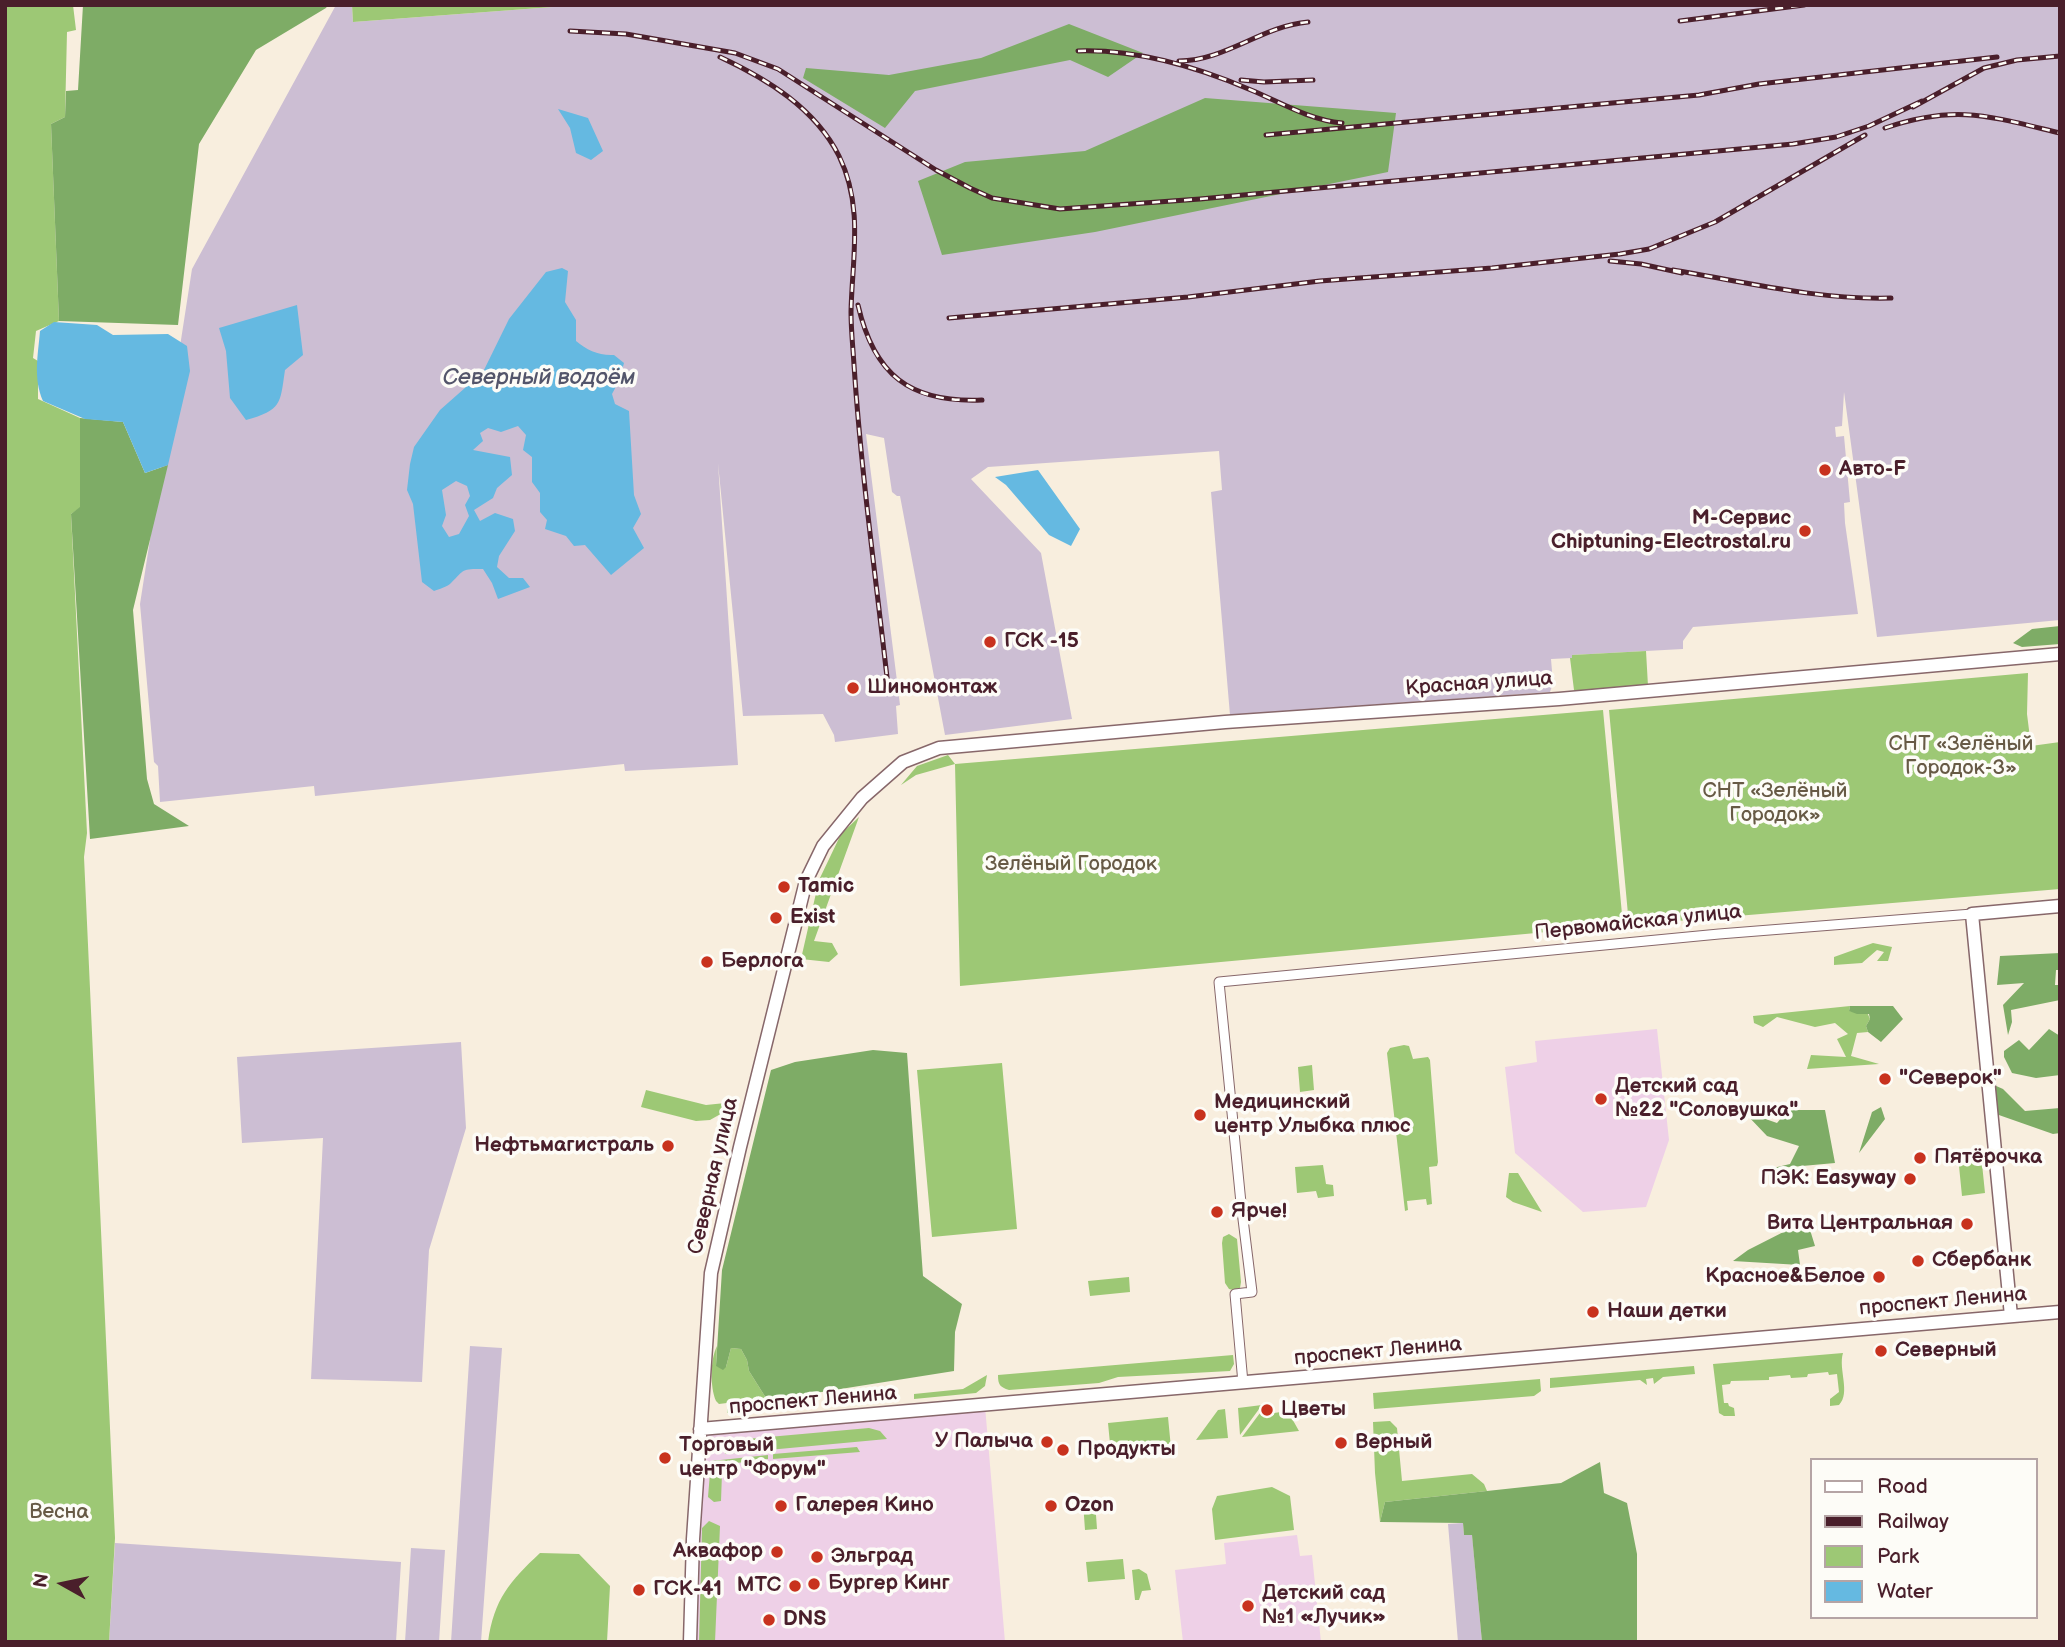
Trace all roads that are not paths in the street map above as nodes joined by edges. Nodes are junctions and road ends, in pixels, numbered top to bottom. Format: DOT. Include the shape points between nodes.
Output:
graph roads {
  1 [pos="2060,654"];
  2 [pos="904,762"];
  3 [pos="2060,905"];
  4 [pos="1972,914"];
  5 [pos="2060,1312"];
  6 [pos="2011,1316"];
  7 [pos="1243,1383"];
  8 [pos="700,1429"];
  9 [pos="690,1642"];
  1 -- 2 [label="main road, Красная улица" via="1559,699 1020,740 939,748"];
  2 -- 8 [label="main road, Северная улица" via="847,814 823,846 803,891 711,1273"];
  3 -- 4 [label="main road, Первомайская улица"];
  4 -- 6 [label="main road"];
  4 -- 7 [label="street, Первомайская улица" via="1219,982 1252,1292 1235,1294"];
  5 -- 6 [label="main road, проспект Ленина"];
  6 -- 7 [label="main road, проспект Ленина"];
  7 -- 8 [label="main road, проспект Ленина"];
  8 -- 9 [label="main road, Северная улица"];
}
